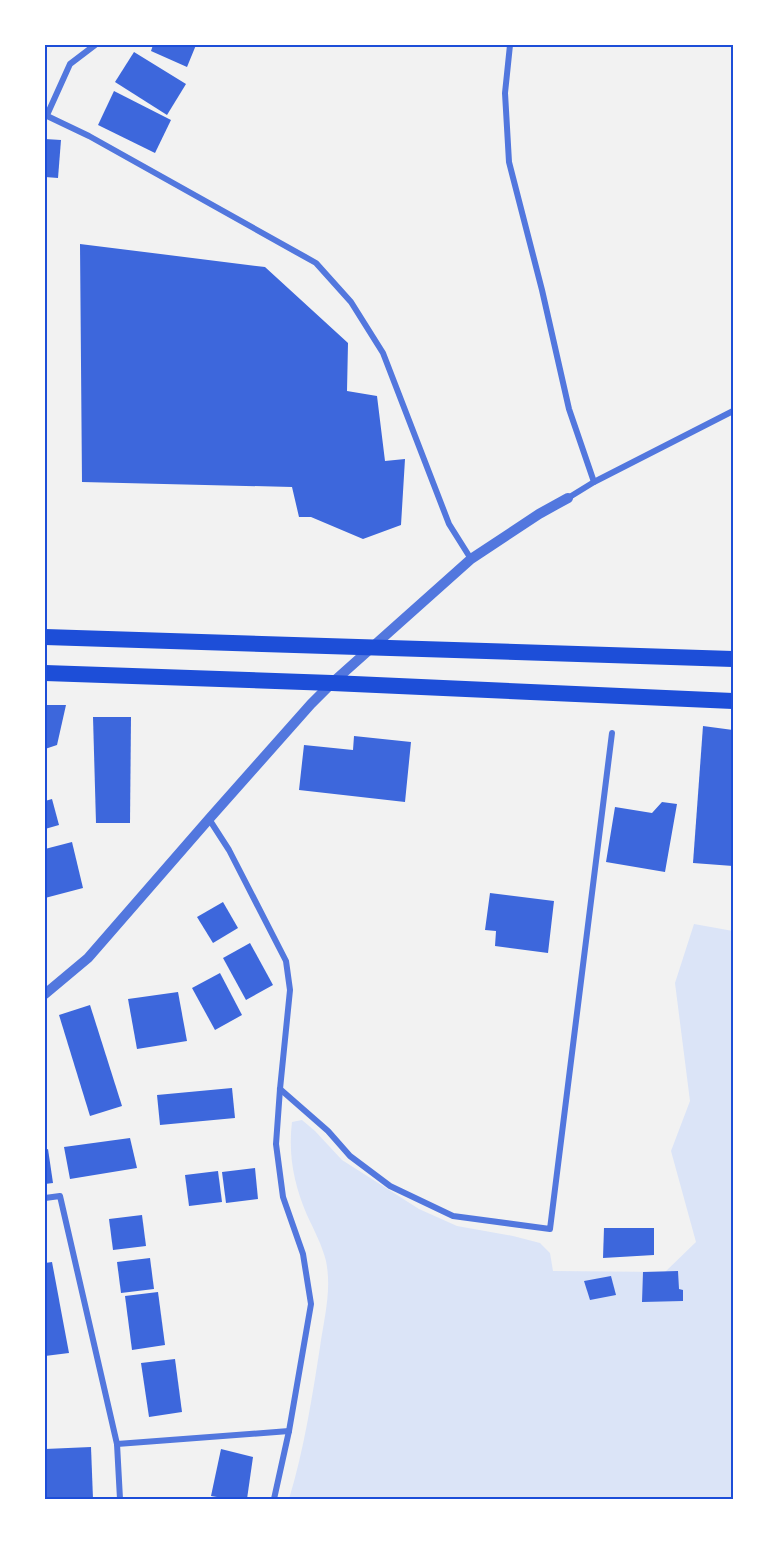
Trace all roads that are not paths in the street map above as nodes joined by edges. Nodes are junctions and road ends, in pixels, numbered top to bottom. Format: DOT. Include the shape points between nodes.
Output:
graph roads {
  1 [pos="95,45"];
  2 [pos="510,45"];
  3 [pos="46,115"];
  4 [pos="733,411"];
  5 [pos="594,482"];
  6 [pos="568,498"];
  7 [pos="471,559"];
  8 [pos="45,637"];
  9 [pos="370,648"];
  10 [pos="733,659"];
  11 [pos="45,672"];
  12 [pos="332,683"];
  13 [pos="733,700"];
  14 [pos="612,732"];
  15 [pos="209,819"];
  16 [pos="45,994"];
  17 [pos="280,1089"];
  18 [pos="45,1198"];
  19 [pos="289,1431"];
  20 [pos="117,1444"];
  21 [pos="120,1499"];
  22 [pos="274,1499"];
  1 -- 3 [label="street" via="70,64"];
  2 -- 5 [label="street" via="505,93 510,162 569,409"];
  3 -- 7 [label="street" via="316,263 351,302 383,353 449,524"];
  4 -- 5 [label="street"];
  5 -- 6 [label="street"];
  6 -- 7 [label="street"];
  7 -- 9 [label="street"];
  8 -- 9 [label="highway"];
  9 -- 10 [label="highway"];
  9 -- 12 [label="street"];
  11 -- 12 [label="highway"];
  12 -- 13 [label="highway"];
  12 -- 15 [label="street"];
  14 -- 17 [label="street" via="550,1229 453,1216 390,1186 350,1156"];
  15 -- 16 [label="street" via="88,958"];
  15 -- 17 [label="street" via="286,961 290,990"];
  17 -- 19 [label="street" via="276,1144 283,1197 303,1254 311,1304"];
  18 -- 20 [label="street" via="60,1196"];
  19 -- 20 [label="street"];
  19 -- 22 [label="street"];
  20 -- 21 [label="street"];
}
